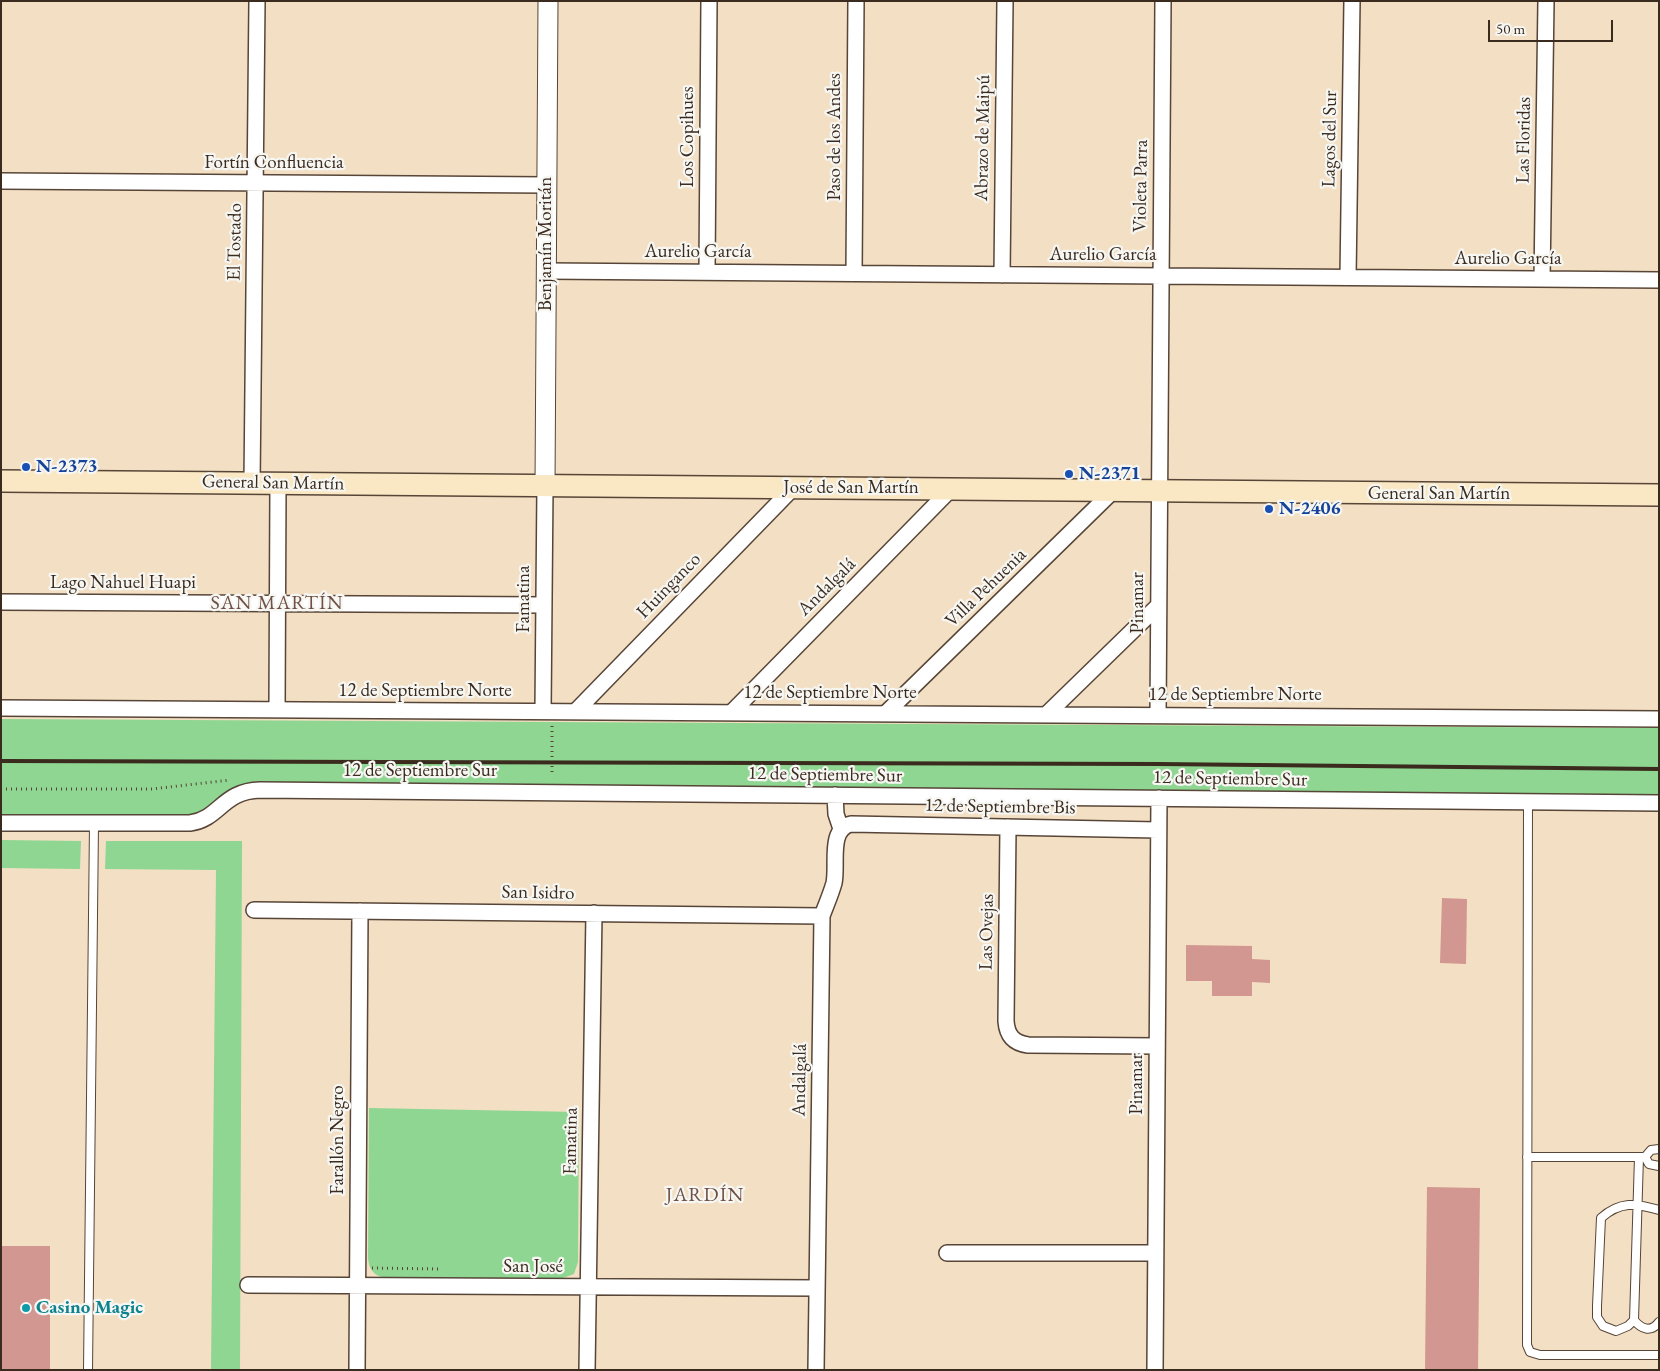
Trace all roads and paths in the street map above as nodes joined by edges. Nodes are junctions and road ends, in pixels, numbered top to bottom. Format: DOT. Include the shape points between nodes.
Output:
graph roads {
  1 [pos="257,1"];
  2 [pos="548,1"];
  3 [pos="709,1"];
  4 [pos="856,1"];
  5 [pos="1005,1"];
  6 [pos="1163,1"];
  7 [pos="1352,1"];
  8 [pos="1546,1"];
  9 [pos="1,181"];
  10 [pos="255,183"];
  11 [pos="546,185"];
  12 [pos="546,271"];
  13 [pos="707,272"];
  14 [pos="854,273"];
  15 [pos="1002,274"];
  16 [pos="1160,276"];
  17 [pos="1348,277"];
  18 [pos="1542,279"];
  19 [pos="1659,280"];
  20 [pos="1,481"];
  21 [pos="252,483"];
  22 [pos="278,483"];
  23 [pos="545,486"];
  24 [pos="792,488"];
  25 [pos="951,489"];
  26 [pos="1114,491"];
  27 [pos="1158,491"];
  28 [pos="1659,495"];
  29 [pos="1,602"];
  30 [pos="277,604"];
  31 [pos="544,605"];
  32 [pos="1158,606"];
  33 [pos="1,708"];
  34 [pos="277,710"];
  35 [pos="544,711"];
  36 [pos="575,712"];
  37 [pos="732,712"];
  38 [pos="886,713"];
  39 [pos="1046,714"];
  40 [pos="1158,715"];
  41 [pos="1659,719"];
  42 [pos="552,772"];
  43 [pos="835,795"];
  44 [pos="1158,798"];
  45 [pos="1528,802"];
  46 [pos="1659,803"];
  47 [pos="1,824"];
  48 [pos="94,824"];
  49 [pos="1008,827"];
  50 [pos="842,829"];
  51 [pos="1158,830"];
  52 [pos="254,910"];
  53 [pos="360,911"];
  54 [pos="594,913"];
  55 [pos="822,916"];
  56 [pos="1157,1046"];
  57 [pos="1659,1149"];
  58 [pos="1527,1157"];
  59 [pos="1642,1157"];
  60 [pos="1659,1166"];
  61 [pos="1637,1203"];
  62 [pos="1659,1210"];
  63 [pos="947,1253"];
  64 [pos="1156,1253"];
  65 [pos="248,1285"];
  66 [pos="357,1286"];
  67 [pos="588,1287"];
  68 [pos="817,1288"];
  69 [pos="1634,1320"];
  70 [pos="1659,1322"];
  71 [pos="1659,1355"];
  72 [pos="88,1370"];
  73 [pos="357,1370"];
  74 [pos="587,1370"];
  75 [pos="816,1370"];
  76 [pos="1155,1370"];
  1 -- 10 [label="street, El Tostado"];
  2 -- 11 [label="street, Benjamín Moritán"];
  3 -- 13 [label="street, Los Copihues"];
  4 -- 14 [label="street, Paso de los Andes"];
  5 -- 15 [label="street, Abrazo de Maipú"];
  6 -- 16 [label="street, Violeta Parra"];
  7 -- 17 [label="street, Lagos del Sur"];
  8 -- 18 [label="street, Las Floridas"];
  9 -- 10 [label="street, Fortín Confluencia"];
  10 -- 11 [label="street, Fortín Confluencia"];
  10 -- 21 [label="street, El Tostado"];
  11 -- 12 [label="street, Benjamín Moritán"];
  12 -- 13 [label="street, Aurelio García"];
  12 -- 23 [label="street, Benjamín Moritán"];
  13 -- 14 [label="street, Aurelio García"];
  14 -- 15 [label="street, Aurelio García"];
  15 -- 16 [label="street, Aurelio García"];
  16 -- 17 [label="street, Aurelio García"];
  16 -- 27 [label="street, Violeta Parra"];
  17 -- 18 [label="street, Aurelio García"];
  18 -- 19 [label="street, Aurelio García"];
  20 -- 21 [label="main road, General San Martín"];
  21 -- 22 [label="main road, General San Martín"];
  22 -- 23 [label="main road, General San Martín"];
  22 -- 30 [label="street"];
  23 -- 24 [label="main road, José de San Martín"];
  23 -- 31 [label="street, Famatina"];
  24 -- 25 [label="main road, José de San Martín"];
  24 -- 36 [label="street, Huinganco"];
  25 -- 26 [label="main road, José de San Martín"];
  25 -- 37 [label="street, Andalgalá"];
  26 -- 27 [label="main road, José de San Martín"];
  26 -- 38 [label="street, Villa Pehuenia"];
  27 -- 28 [label="main road, General San Martín"];
  27 -- 32 [label="street, Pinamar"];
  29 -- 30 [label="street, Lago Nahuel Huapi"];
  30 -- 31 [label="street, Lago Nahuel Huapi"];
  30 -- 34 [label="street"];
  31 -- 35 [label="street, Famatina"];
  32 -- 39 [label="street"];
  32 -- 40 [label="street, Pinamar"];
  33 -- 34 [label="street, 12 de Septiembre Norte"];
  34 -- 35 [label="street, 12 de Septiembre Norte"];
  35 -- 36 [label="street, 12 de Septiembre Norte"];
  35 -- 42 [label="path" via="552,722"];
  36 -- 37 [label="street, 12 de Septiembre Norte"];
  37 -- 38 [label="street, 12 de Septiembre Norte"];
  38 -- 39 [label="street, 12 de Septiembre Norte"];
  39 -- 40 [label="street, 12 de Septiembre Norte"];
  40 -- 41 [label="street, 12 de Septiembre Norte"];
  43 -- 44 [label="street, 12 de Septiembre Sur"];
  43 -- 48 [label="street, 12 de Septiembre Sur" via="253,790 232,796 209,816 196,822"];
  43 -- 50 [label="street" via="836,814"];
  44 -- 45 [label="street, 12 de Septiembre Sur"];
  44 -- 51 [label="street, Pinamar"];
  45 -- 46 [label="street, 12 de Septiembre Sur"];
  45 -- 58 [label="lane"];
  47 -- 48 [label="street, 12 de Septiembre Sur"];
  48 -- 72 [label="lane"];
  49 -- 50 [label="street, 12 de Septiembre Bis" via="852,824"];
  49 -- 51 [label="street, 12 de Septiembre Bis"];
  49 -- 56 [label="street, Las Ovejas" via="1006,1021 1010,1037 1028,1045"];
  50 -- 55 [label="street, Andalgalá" via="836,840 834,882"];
  51 -- 56 [label="street, Pinamar"];
  52 -- 53 [label="street, San Isidro"];
  53 -- 54 [label="street, San Isidro"];
  53 -- 66 [label="street, Farallón Negro"];
  54 -- 55 [label="street, San Isidro"];
  54 -- 67 [label="street, Famatina"];
  55 -- 68 [label="street, Andalgalá"];
  56 -- 64 [label="street, Pinamar"];
  57 -- 59 [label="lane" via="1651,1150"];
  58 -- 59 [label="lane"];
  58 -- 71 [label="lane" via="1528,1349 1540,1355"];
  59 -- 60 [label="lane" via="1649,1164"];
  59 -- 61 [label="lane"];
  61 -- 62 [label="lane"];
  61 -- 69 [label="lane"];
  61 -- 69 [label="lane" via="1610,1210 1601,1218 1597,1306 1603,1326 1616,1331"];
  63 -- 64 [label="street"];
  64 -- 76 [label="street, Pinamar"];
  65 -- 66 [label="street, San José"];
  66 -- 67 [label="street, San José"];
  66 -- 73 [label="street, Farallón Negro"];
  67 -- 68 [label="street, San José"];
  67 -- 74 [label="street, Famatina"];
  68 -- 75 [label="street, Andalgalá"];
  69 -- 70 [label="lane" via="1639,1326 1649,1329"];
}
